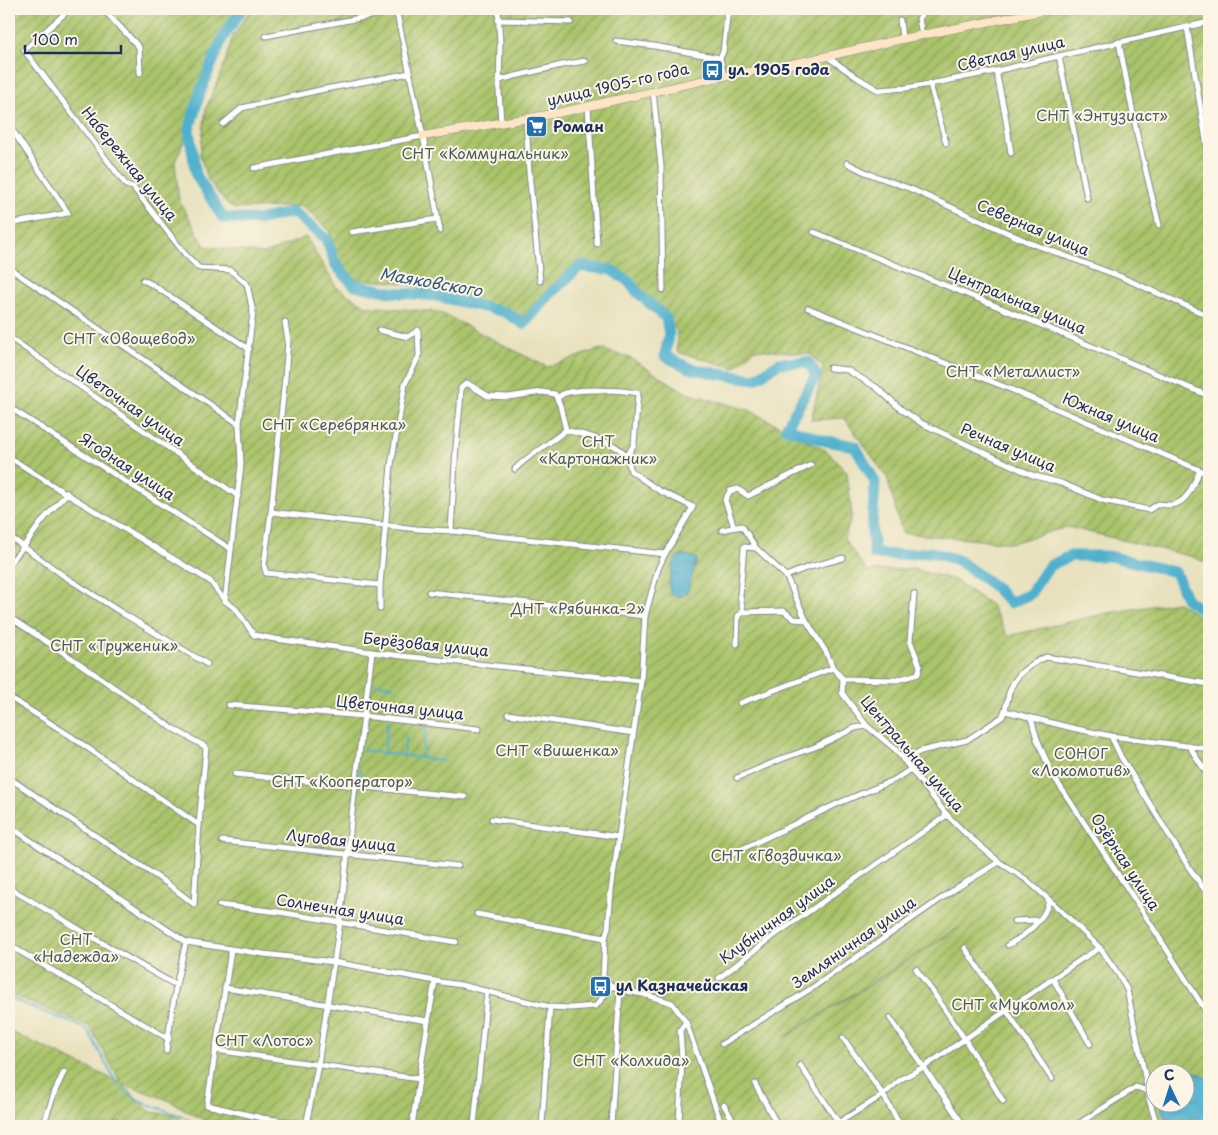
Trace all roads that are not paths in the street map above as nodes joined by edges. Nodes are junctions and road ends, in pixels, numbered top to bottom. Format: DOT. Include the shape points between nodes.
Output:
graph roads {
  1 [pos="70,9"];
  2 [pos="103,9"];
  3 [pos="498,9"];
  4 [pos="728,9"];
  5 [pos="924,9"];
  6 [pos="1052,9"];
  7 [pos="396,10"];
  8 [pos="498,20"];
  9 [pos="900,20"];
  10 [pos="571,22"];
  11 [pos="1209,22"];
  12 [pos="1186,27"];
  13 [pos="922,35"];
  14 [pos="266,36"];
  15 [pos="902,38"];
  16 [pos="616,41"];
  17 [pos="1119,42"];
  18 [pos="826,56"];
  19 [pos="1059,56"];
  20 [pos="720,58"];
  21 [pos="585,62"];
  22 [pos="996,71"];
  23 [pos="140,73"];
  24 [pos="410,73"];
  25 [pos="724,76"];
  26 [pos="498,80"];
  27 [pos="930,84"];
  28 [pos="653,91"];
  29 [pos="588,106"];
  30 [pos="526,119"];
  31 [pos="501,123"];
  32 [pos="223,124"];
  33 [pos="9,125"];
  34 [pos="423,136"];
  35 [pos="946,143"];
  36 [pos="1011,153"];
  37 [pos="1209,158"];
  38 [pos="846,163"];
  39 [pos="254,168"];
  40 [pos="1086,198"];
  41 [pos="437,219"];
  42 [pos="9,224"];
  43 [pos="1159,225"];
  44 [pos="440,231"];
  45 [pos="352,232"];
  46 [pos="814,232"];
  47 [pos="597,244"];
  48 [pos="9,268"];
  49 [pos="143,280"];
  50 [pos="540,281"];
  51 [pos="663,290"];
  52 [pos="808,308"];
  53 [pos="1209,316"];
  54 [pos="285,322"];
  55 [pos="379,330"];
  56 [pos="9,337"];
  57 [pos="249,349"];
  58 [pos="830,368"];
  59 [pos="1209,396"];
  60 [pos="557,398"];
  61 [pos="9,407"];
  62 [pos="239,424"];
  63 [pos="566,430"];
  64 [pos="9,457"];
  65 [pos="627,457"];
  66 [pos="812,465"];
  67 [pos="515,469"];
  68 [pos="1200,470"];
  69 [pos="1209,474"];
  70 [pos="67,493"];
  71 [pos="238,496"];
  72 [pos="271,512"];
  73 [pos="385,525"];
  74 [pos="734,527"];
  75 [pos="722,530"];
  76 [pos="451,531"];
  77 [pos="9,536"];
  78 [pos="24,546"];
  79 [pos="756,548"];
  80 [pos="231,549"];
  81 [pos="665,554"];
  82 [pos="843,558"];
  83 [pos="9,564"];
  84 [pos="786,576"];
  85 [pos="380,585"];
  86 [pos="429,592"];
  87 [pos="914,594"];
  88 [pos="225,601"];
  89 [pos="380,609"];
  90 [pos="743,612"];
  91 [pos="645,616"];
  92 [pos="9,617"];
  93 [pos="806,620"];
  94 [pos="737,644"];
  95 [pos="372,652"];
  96 [pos="207,664"];
  97 [pos="834,668"];
  98 [pos="843,679"];
  99 [pos="641,681"];
  100 [pos="1209,684"];
  101 [pos="9,697"];
  102 [pos="740,703"];
  103 [pos="229,705"];
  104 [pos="1005,711"];
  105 [pos="508,714"];
  106 [pos="363,716"];
  107 [pos="1031,718"];
  108 [pos="867,726"];
  109 [pos="479,729"];
  110 [pos="633,733"];
  111 [pos="1112,736"];
  112 [pos="1188,746"];
  113 [pos="1209,749"];
  114 [pos="903,760"];
  115 [pos="911,769"];
  116 [pos="235,774"];
  117 [pos="1209,777"];
  118 [pos="9,778"];
  119 [pos="737,778"];
  120 [pos="355,786"];
  121 [pos="465,797"];
  122 [pos="947,815"];
  123 [pos="492,819"];
  124 [pos="199,825"];
  125 [pos="9,826"];
  126 [pos="619,838"];
  127 [pos="222,841"];
  128 [pos="347,854"];
  129 [pos="721,859"];
  130 [pos="999,862"];
  131 [pos="458,866"];
  132 [pos="9,888"];
  133 [pos="1209,896"];
  134 [pos="1049,900"];
  135 [pos="219,905"];
  136 [pos="478,914"];
  137 [pos="1039,920"];
  138 [pos="1014,921"];
  139 [pos="340,922"];
  140 [pos="606,938"];
  141 [pos="186,942"];
  142 [pos="456,942"];
  143 [pos="9,945"];
  144 [pos="1008,945"];
  145 [pos="965,948"];
  146 [pos="1100,948"];
  147 [pos="232,950"];
  148 [pos="334,962"];
  149 [pos="916,969"];
  150 [pos="719,978"];
  151 [pos="1053,979"];
  152 [pos="435,981"];
  153 [pos="176,985"];
  154 [pos="612,986"];
  155 [pos="225,988"];
  156 [pos="620,990"];
  157 [pos="487,991"];
  158 [pos="326,1004"];
  159 [pos="550,1007"];
  160 [pos="1006,1010"];
  161 [pos="1209,1016"];
  162 [pos="890,1018"];
  163 [pos="428,1021"];
  164 [pos="686,1022"];
  165 [pos="843,1038"];
  166 [pos="169,1039"];
  167 [pos="965,1039"];
  168 [pos="722,1044"];
  169 [pos="1090,1044"];
  170 [pos="215,1050"];
  171 [pos="166,1051"];
  172 [pos="318,1065"];
  173 [pos="800,1065"];
  174 [pos="924,1067"];
  175 [pos="64,1072"];
  176 [pos="419,1079"];
  177 [pos="1052,1079"];
  178 [pos="1146,1081"];
  179 [pos="755,1084"];
  180 [pos="1146,1090"];
  181 [pos="883,1095"];
  182 [pos="1003,1101"];
  183 [pos="724,1105"];
  184 [pos="1153,1112"];
  185 [pos="262,1118"];
  186 [pos="306,1124"];
  187 [pos="837,1125"];
  188 [pos="43,1126"];
  189 [pos="274,1126"];
  190 [pos="319,1126"];
  191 [pos="412,1126"];
  192 [pos="474,1126"];
  193 [pos="542,1126"];
  194 [pos="611,1126"];
  195 [pos="679,1126"];
  196 [pos="722,1126"];
  197 [pos="736,1126"];
  198 [pos="778,1126"];
  199 [pos="901,1126"];
  200 [pos="964,1126"];
  201 [pos="1075,1126"];
  202 [pos="1157,1126"];
  1 -- 57 [label="street, Набережная улица" via="24,50 126,185 133,186 185,254 200,268 230,270 247,284 253,312"];
  2 -- 23 [label="street" via="139,47"];
  3 -- 8 [label="street"];
  4 -- 20 [label="street"];
  5 -- 13 [label="street" via="919,19"];
  6 -- 13 [label="street, улица 1905-го года"];
  7 -- 14 [label="street"];
  7 -- 24 [label="street"];
  8 -- 10 [label="street"];
  8 -- 26 [label="street"];
  9 -- 15 [label="street"];
  11 -- 12 [label="street, Светлая улица"];
  12 -- 17 [label="street, Светлая улица"];
  12 -- 37 [label="street"];
  13 -- 15 [label="street, улица 1905-го года"];
  15 -- 18 [label="street, улица 1905-го года"];
  16 -- 20 [label="street"];
  17 -- 19 [label="street, Светлая улица"];
  17 -- 43 [label="street"];
  18 -- 25 [label="street, улица 1905-го года"];
  18 -- 27 [label="street, Светлая улица" via="878,90"];
  19 -- 22 [label="street, Светлая улица"];
  19 -- 40 [label="street"];
  20 -- 25 [label="street"];
  21 -- 26 [label="street"];
  22 -- 27 [label="street, Светлая улица"];
  22 -- 36 [label="street"];
  24 -- 32 [label="street" via="242,108"];
  24 -- 34 [label="street"];
  25 -- 28 [label="street, улица 1905-го года"];
  26 -- 31 [label="street"];
  27 -- 35 [label="street"];
  28 -- 29 [label="street, улица 1905-го года"];
  28 -- 51 [label="street" via="661,166"];
  29 -- 30 [label="street, улица 1905-го года"];
  29 -- 47 [label="street"];
  30 -- 31 [label="street, улица 1905-го года"];
  30 -- 50 [label="street"];
  31 -- 34 [label="street, улица 1905-го года"];
  33 -- 42 [label="street" via="68,213"];
  34 -- 39 [label="street"];
  34 -- 41 [label="street"];
  38 -- 53 [label="street, Северная улица"];
  41 -- 44 [label="street"];
  41 -- 45 [label="street"];
  46 -- 59 [label="street, Центральная улица"];
  48 -- 62 [label="street"];
  49 -- 57 [label="street"];
  52 -- 68 [label="street, Южная улица"];
  54 -- 72 [label="street" via="288,341"];
  55 -- 73 [label="street" via="408,337 418,330 419,356 405,384"];
  56 -- 71 [label="street, Цветочная улица"];
  57 -- 62 [label="street"];
  58 -- 68 [label="street, Речная улица" via="847,370 876,387 921,423 1032,475 1102,500 1149,510 1158,504 1182,502"];
  60 -- 63 [label="street"];
  60 -- 65 [label="street" via="581,390 638,393 634,444"];
  60 -- 76 [label="street" via="555,394 542,392 488,396 467,383 460,388"];
  61 -- 80 [label="street, Ягодная улица"];
  62 -- 71 [label="street" via="241,465"];
  63 -- 65 [label="street" via="596,438"];
  63 -- 67 [label="street"];
  64 -- 70 [label="street, Берёзовая улица"];
  65 -- 81 [label="street" via="630,471 658,490 693,507"];
  66 -- 74 [label="street" via="748,496 738,489 730,492 725,500"];
  68 -- 69 [label="street, Южная улица"];
  70 -- 78 [label="street"];
  70 -- 88 [label="street, Берёзовая улица" via="210,581"];
  71 -- 80 [label="street"];
  72 -- 73 [label="street"];
  72 -- 85 [label="street" via="264,565 266,573"];
  73 -- 76 [label="street"];
  73 -- 85 [label="street"];
  74 -- 75 [label="street"];
  74 -- 79 [label="street, Центральная улица" via="742,526"];
  76 -- 81 [label="street"];
  77 -- 78 [label="street"];
  78 -- 83 [label="street"];
  78 -- 96 [label="street" via="64,576"];
  79 -- 84 [label="street, Центральная улица"];
  79 -- 90 [label="street" via="744,547 740,595"];
  80 -- 88 [label="street"];
  81 -- 91 [label="street"];
  82 -- 84 [label="street"];
  84 -- 93 [label="street, Центральная улица"];
  85 -- 89 [label="street"];
  86 -- 91 [label="street"];
  87 -- 98 [label="street" via="910,642 920,666 918,674 897,680"];
  88 -- 95 [label="street, Берёзовая улица" via="236,609 254,635"];
  90 -- 93 [label="street" via="784,611 794,619"];
  90 -- 94 [label="street" via="738,616"];
  91 -- 99 [label="street"];
  92 -- 124 [label="street" via="172,728 206,747"];
  93 -- 97 [label="street, Центральная улица"];
  95 -- 99 [label="street, Берёзовая улица"];
  95 -- 106 [label="street"];
  97 -- 98 [label="street, Центральная улица"];
  97 -- 102 [label="street"];
  98 -- 108 [label="street, Центральная улица" via="842,692"];
  99 -- 110 [label="street"];
  100 -- 104 [label="street" via="1046,657 1032,664 1014,681"];
  101 -- 124 [label="street"];
  103 -- 106 [label="street, Цветочная улица"];
  104 -- 107 [label="street"];
  104 -- 114 [label="street" via="967,740 920,751"];
  105 -- 110 [label="street"];
  106 -- 109 [label="street, Цветочная улица"];
  106 -- 120 [label="street"];
  107 -- 111 [label="street"];
  107 -- 161 [label="street, Озёрная улица" via="1036,739 1052,774"];
  108 -- 114 [label="street, Центральная улица" via="895,749"];
  108 -- 119 [label="street" via="855,728"];
  110 -- 126 [label="street"];
  111 -- 112 [label="street"];
  111 -- 133 [label="street" via="1131,773"];
  112 -- 113 [label="street"];
  112 -- 117 [label="street"];
  114 -- 115 [label="street, Центральная улица"];
  115 -- 122 [label="street, Центральная улица"];
  115 -- 129 [label="street" via="894,780"];
  116 -- 120 [label="street"];
  118 -- 124 [label="street" via="194,904"];
  120 -- 121 [label="street"];
  120 -- 128 [label="street"];
  122 -- 130 [label="street, Центральная улица"];
  122 -- 150 [label="street, Клубничная улица"];
  123 -- 126 [label="street"];
  125 -- 141 [label="street"];
  126 -- 140 [label="street"];
  127 -- 128 [label="street, Луговая улица"];
  128 -- 131 [label="street, Луговая улица"];
  128 -- 139 [label="street"];
  130 -- 134 [label="street, Центральная улица" via="1027,880"];
  130 -- 168 [label="street, Земляничная улица" via="812,988"];
  132 -- 153 [label="street"];
  134 -- 137 [label="street"];
  134 -- 146 [label="street, Центральная улица"];
  135 -- 139 [label="street, Солнечная улица"];
  136 -- 140 [label="street"];
  137 -- 138 [label="street"];
  137 -- 144 [label="street" via="1020,939"];
  139 -- 142 [label="street, Солнечная улица"];
  139 -- 148 [label="street"];
  140 -- 154 [label="street" via="603,978"];
  141 -- 147 [label="street"];
  141 -- 153 [label="street"];
  143 -- 166 [label="street"];
  145 -- 160 [label="street"];
  146 -- 151 [label="street"];
  146 -- 178 [label="street, Центральная улица" via="1127,990"];
  147 -- 148 [label="street"];
  147 -- 155 [label="street"];
  148 -- 152 [label="street"];
  148 -- 158 [label="street"];
  149 -- 167 [label="street"];
  151 -- 160 [label="street"];
  151 -- 169 [label="street"];
  152 -- 157 [label="street"];
  152 -- 163 [label="street"];
  153 -- 166 [label="street"];
  154 -- 156 [label="street"];
  154 -- 159 [label="street" via="596,1006"];
  155 -- 158 [label="street"];
  155 -- 170 [label="street"];
  156 -- 164 [label="street" via="672,1003"];
  156 -- 194 [label="street"];
  157 -- 159 [label="street"];
  157 -- 192 [label="street"];
  158 -- 163 [label="street"];
  158 -- 172 [label="street"];
  159 -- 193 [label="street"];
  160 -- 167 [label="street"];
  160 -- 177 [label="street"];
  162 -- 174 [label="street"];
  163 -- 176 [label="street"];
  164 -- 195 [label="street" via="680,1030"];
  164 -- 196 [label="street"];
  165 -- 181 [label="street"];
  166 -- 171 [label="street"];
  167 -- 174 [label="street"];
  167 -- 182 [label="street"];
  170 -- 172 [label="street"];
  170 -- 185 [label="street" via="207,1105"];
  172 -- 176 [label="street"];
  172 -- 186 [label="street"];
  173 -- 187 [label="street"];
  174 -- 181 [label="street" via="901,1079"];
  174 -- 200 [label="street"];
  175 -- 188 [label="street"];
  176 -- 191 [label="street"];
  179 -- 198 [label="street"];
  180 -- 201 [label="street" via="1136,1087"];
  181 -- 187 [label="street"];
  181 -- 199 [label="street"];
  183 -- 197 [label="street"];
  184 -- 202 [label="street, Центральная улица"];
  185 -- 186 [label="street"];
  185 -- 189 [label="street"];
  186 -- 190 [label="street"];
}
